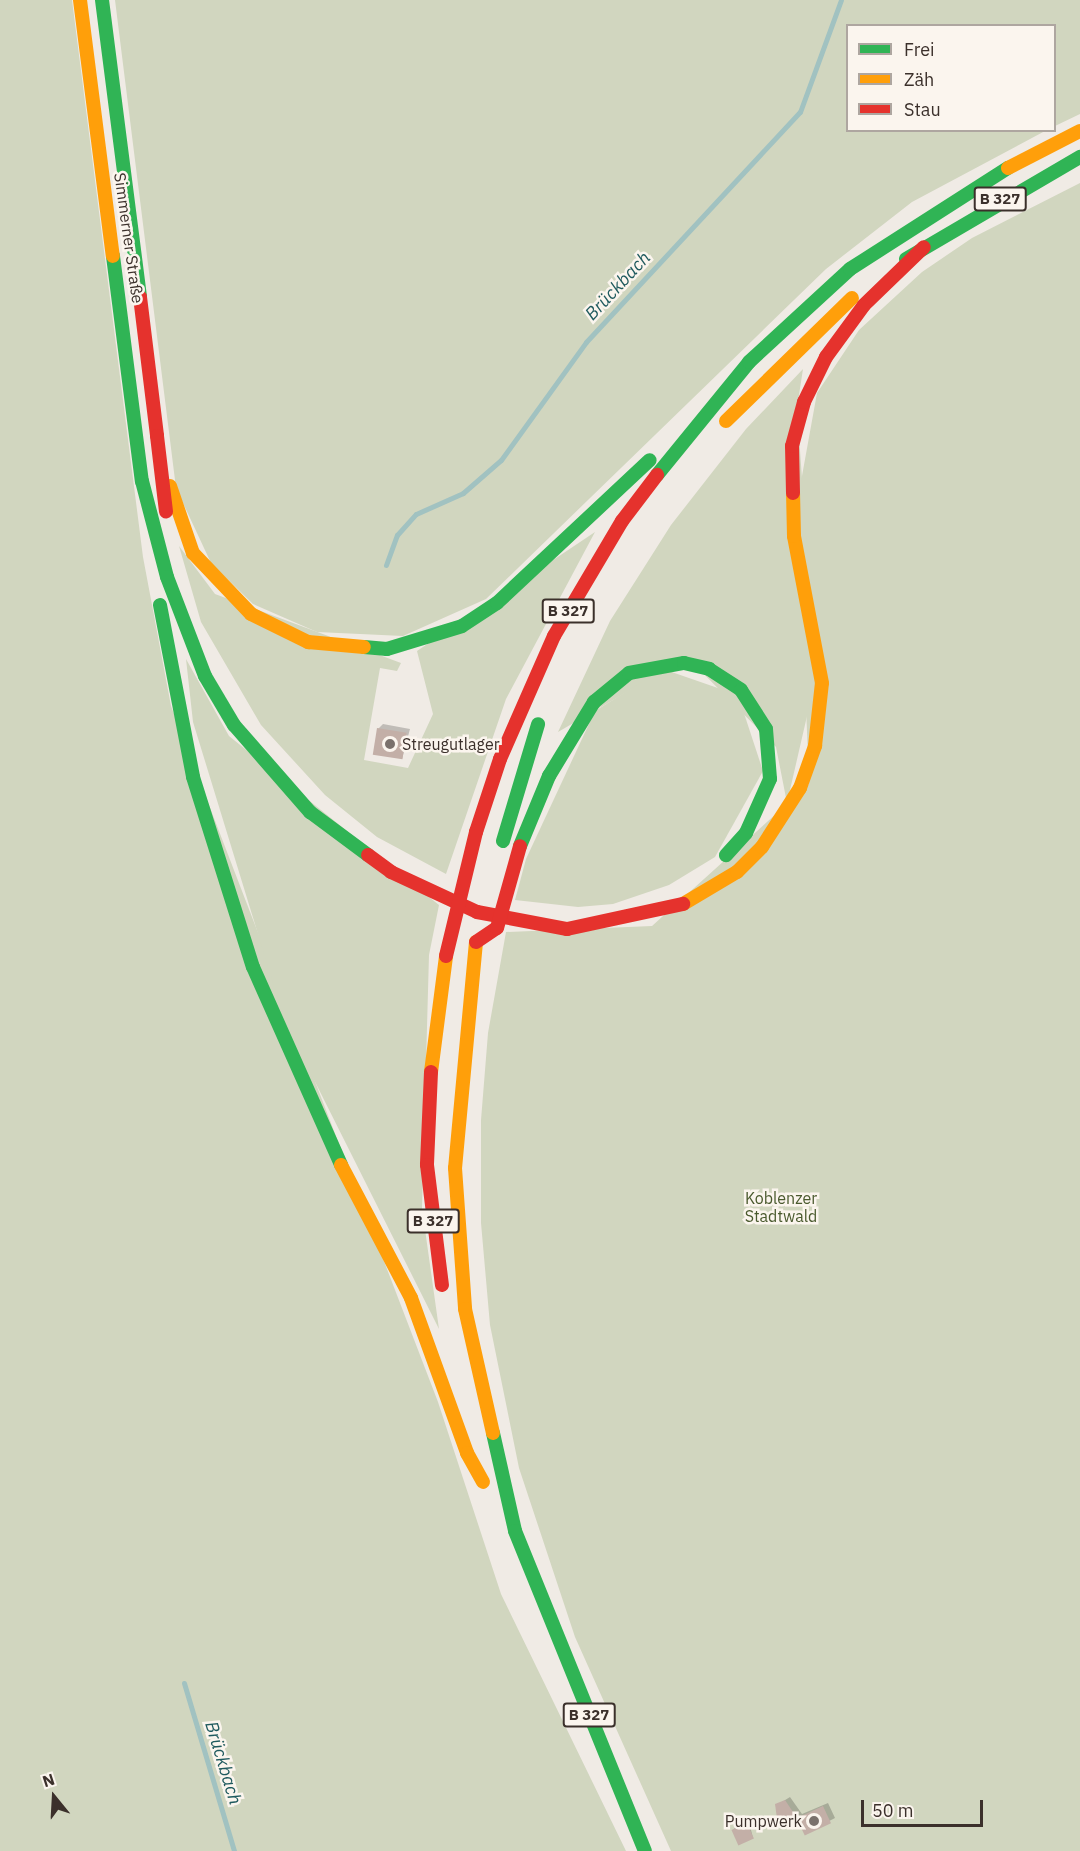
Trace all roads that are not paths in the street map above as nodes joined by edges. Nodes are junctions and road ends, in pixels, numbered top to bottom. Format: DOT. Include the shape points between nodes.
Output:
graph roads {
  1 [pos="80,0"];
  2 [pos="102,0"];
  3 [pos="1080,131"];
  4 [pos="1080,157"];
  5 [pos="924,247"];
  6 [pos="703,413"];
  7 [pos="714,434"];
  8 [pos="157,436"];
  9 [pos="142,481"];
  10 [pos="543,711"];
  11 [pos="383,846"];
  12 [pos="497,861"];
  13 [pos="420,868"];
  14 [pos="486,902"];
  15 [pos="476,942"];
  16 [pos="444,1299"];
  17 [pos="466,1402"];
  18 [pos="497,1527"];
  19 [pos="508,1557"];
  20 [pos="559,1683"];
  21 [pos="644,1851"];
  1 -- 9 [label="main road, Simmerner Straße"];
  2 -- 8 [label="main road, Simmerner Straße"];
  3 -- 6 [label="main road, B 327" via="966,191 860,262 798,314"];
  4 -- 5 [label="main road, B 327"];
  5 -- 7 [label="main road, B 327" via="862,288 801,342"];
  5 -- 9 [label="main road" via="864,305 826,357 804,402 792,446 794,536 822,683 815,746 800,788 783,819 737,872 703,895 663,912 567,928 477,912 391,872 310,812 241,735 205,676 167,577"];
  6 -- 8 [label="main road" via="497,603 462,626 387,649 338,648 283,633 220,588 193,554"];
  6 -- 16 [label="main road, B 327, bridge" via="622,520 554,636 500,759 476,832 446,956 432,1055 427,1165"];
  8 -- 11 [label="main road" via="168,523 194,618 248,717 325,803"];
  9 -- 17 [label="main road" via="179,711 219,871 289,1055 411,1298 466,1453 485,1488"];
  10 -- 12 [label="main road" via="524,759"];
  13 -- 15 [label="main road, bridge" via="522,909 566,915 610,910 681,886 709,869 746,833 760,807 771,754 766,729 741,690 709,669 684,663 629,673 594,702 549,776 520,846 497,928"];
  14 -- 15 [label="main road, B 327"];
  15 -- 21 [label="main road, B 327" via="455,1168 465,1309 515,1531"];
  18 -- 19 [label="main road"];
  20 -- 21 [label="main road, B 327"];
}
